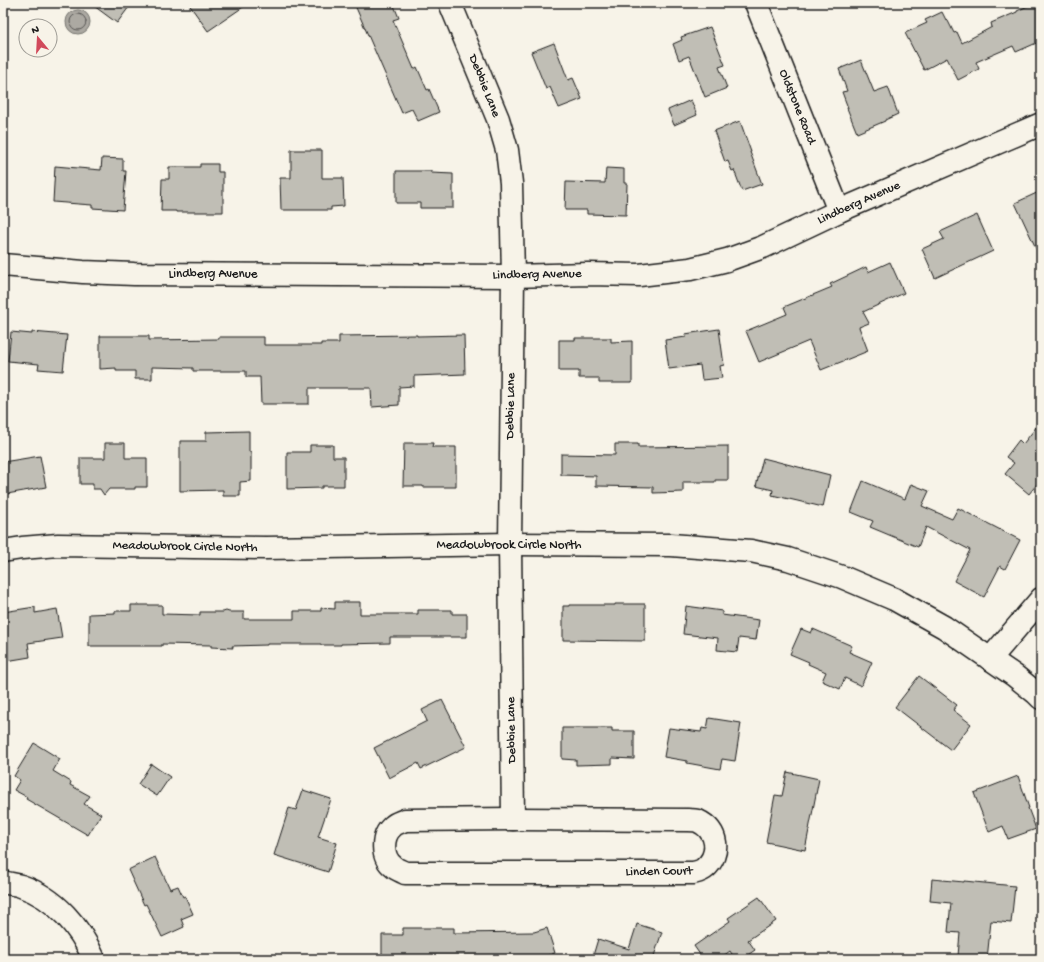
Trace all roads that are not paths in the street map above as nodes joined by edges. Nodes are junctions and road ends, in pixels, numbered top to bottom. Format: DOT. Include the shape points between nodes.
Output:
graph roads {
  1 [pos="450,3"];
  2 [pos="756,3"];
  3 [pos="1041,124"];
  4 [pos="839,211"];
  5 [pos="3,265"];
  6 [pos="513,276"];
  7 [pos="510,544"];
  8 [pos="3,551"];
  9 [pos="1041,599"];
  10 [pos="990,659"];
  11 [pos="1041,698"];
  12 [pos="513,819"];
  13 [pos="3,882"];
  14 [pos="94,959"];
  1 -- 6 [label="street, Debbie Lane" via="498,119 507,150 511,183"];
  2 -- 4 [label="street, Oldstone Road"];
  3 -- 4 [label="street, Lindberg Avenue"];
  4 -- 6 [label="street, Lindberg Avenue" via="763,247 727,260 690,269 639,275"];
  5 -- 6 [label="street, Lindberg Avenue" via="134,274"];
  6 -- 7 [label="street, Debbie Lane"];
  7 -- 8 [label="street, Meadowbrook Circle North" via="266,548 58,545"];
  7 -- 10 [label="street, Meadowbrook Circle North" via="671,545 752,551 788,559 842,577 894,599 944,627"];
  7 -- 12 [label="street, Debbie Lane"];
  9 -- 10 [label="street"];
  10 -- 11 [label="street, Meadowbrook Circle North"];
  12 -- 12 [label="street, Linden Court" via="697,821 708,827 716,848 712,860 704,869 693,873 405,873 393,867 386,857 386,835 393,826 405,820"];
  13 -- 14 [label="street" via="22,886 44,897 66,914 81,934"];
}
